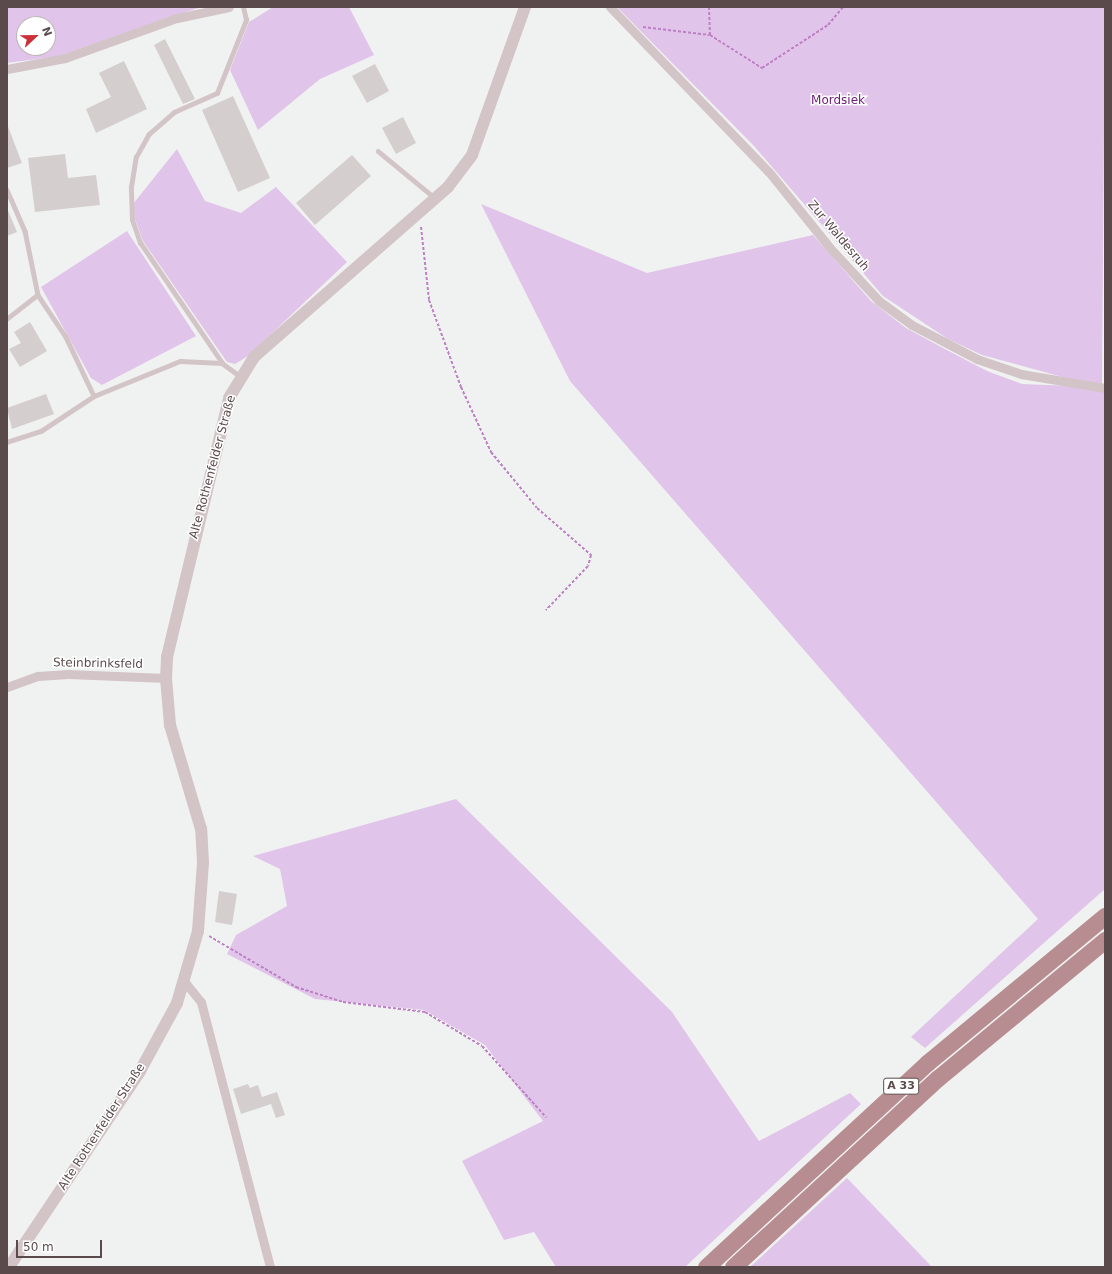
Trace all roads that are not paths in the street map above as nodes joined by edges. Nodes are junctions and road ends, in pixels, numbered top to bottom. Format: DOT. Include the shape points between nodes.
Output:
graph roads {
  1 [pos="228,7"];
  2 [pos="243,7"];
  3 [pos="525,7"];
  4 [pos="610,7"];
  5 [pos="7,69"];
  6 [pos="378,151"];
  7 [pos="7,190"];
  8 [pos="435,198"];
  9 [pos="38,295"];
  10 [pos="7,319"];
  11 [pos="222,363"];
  12 [pos="240,377"];
  13 [pos="1105,388"];
  14 [pos="94,396"];
  15 [pos="7,442"];
  16 [pos="166,678"];
  17 [pos="7,687"];
  18 [pos="1105,916"];
  19 [pos="1105,940"];
  20 [pos="184,981"];
  21 [pos="9,1267"];
  22 [pos="270,1267"];
  23 [pos="706,1267"];
  24 [pos="733,1267"];
  1 -- 5 [label="street" via="177,18 65,58"];
  2 -- 11 [label="lane" via="246,20 217,93 174,112 149,134 136,158 131,187 132,220 140,243"];
  3 -- 8 [label="street, Alte Rothenfelder Straße" via="472,155"];
  4 -- 13 [label="street, Zur Waldesruh" via="770,172 830,248 879,301 925,333 977,359 1021,374"];
  6 -- 8 [label="lane"];
  7 -- 9 [label="lane" via="25,231"];
  8 -- 12 [label="street, Alte Rothenfelder Straße" via="260,352"];
  9 -- 10 [label="lane"];
  9 -- 14 [label="lane" via="66,337"];
  11 -- 12 [label="lane"];
  11 -- 14 [label="lane" via="180,361"];
  12 -- 16 [label="street, Alte Rothenfelder Straße" via="229,398 206,486"];
  14 -- 15 [label="lane" via="41,431"];
  16 -- 17 [label="street, Steinbrinksfeld" via="68,674 38,676"];
  16 -- 20 [label="street, Alte Rothenfelder Straße" via="170,725 201,829 203,863 198,931"];
  18 -- 23 [label="highway, A 33" via="927,1063"];
  19 -- 24 [label="highway, A 33" via="938,1078"];
  20 -- 21 [label="street, Alte Rothenfelder Straße" via="177,1003 140,1071"];
  20 -- 22 [label="street" via="201,1002"];
}
